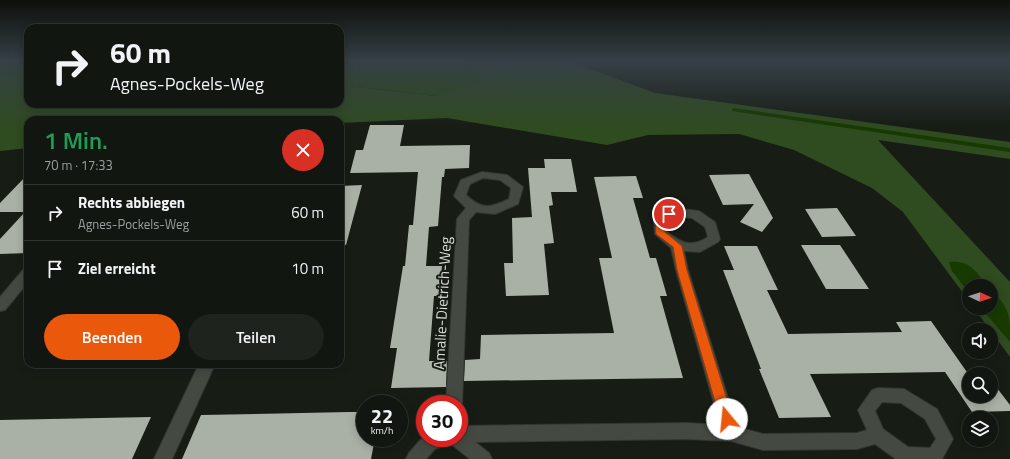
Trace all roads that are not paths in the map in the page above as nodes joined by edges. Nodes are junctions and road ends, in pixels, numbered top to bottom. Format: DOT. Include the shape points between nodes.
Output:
graph roads {
  1 [pos="473,208"];
  2 [pos="677,246"];
  3 [pos="24,278"];
  4 [pos="0,306"];
  5 [pos="205,368"];
  6 [pos="454,395"];
  7 [pos="731,433"];
  8 [pos="468,434"];
  9 [pos="877,435"];
  10 [pos="425,447"];
  11 [pos="468,447"];
  12 [pos="163,459"];
  13 [pos="414,459"];
  14 [pos="483,459"];
  1 -- 1 [label="street" via="460,196 465,182 482,175 504,176 517,187 514,201 495,210"];
  1 -- 6 [label="street, Amalie-Dietrich-Weg" via="463,219"];
  2 -- 7 [label="street"];
  3 -- 4 [label="street"];
  5 -- 12 [label="street"];
  7 -- 8 [label="street" via="655,431"];
  7 -- 9 [label="street" via="763,442 857,441"];
  9 -- 9 [label="street" via="866,410 878,395 904,396 931,414 945,440 934,457 905,455"];
  10 -- 13 [label="street"];
  11 -- 14 [label="street"];
}
